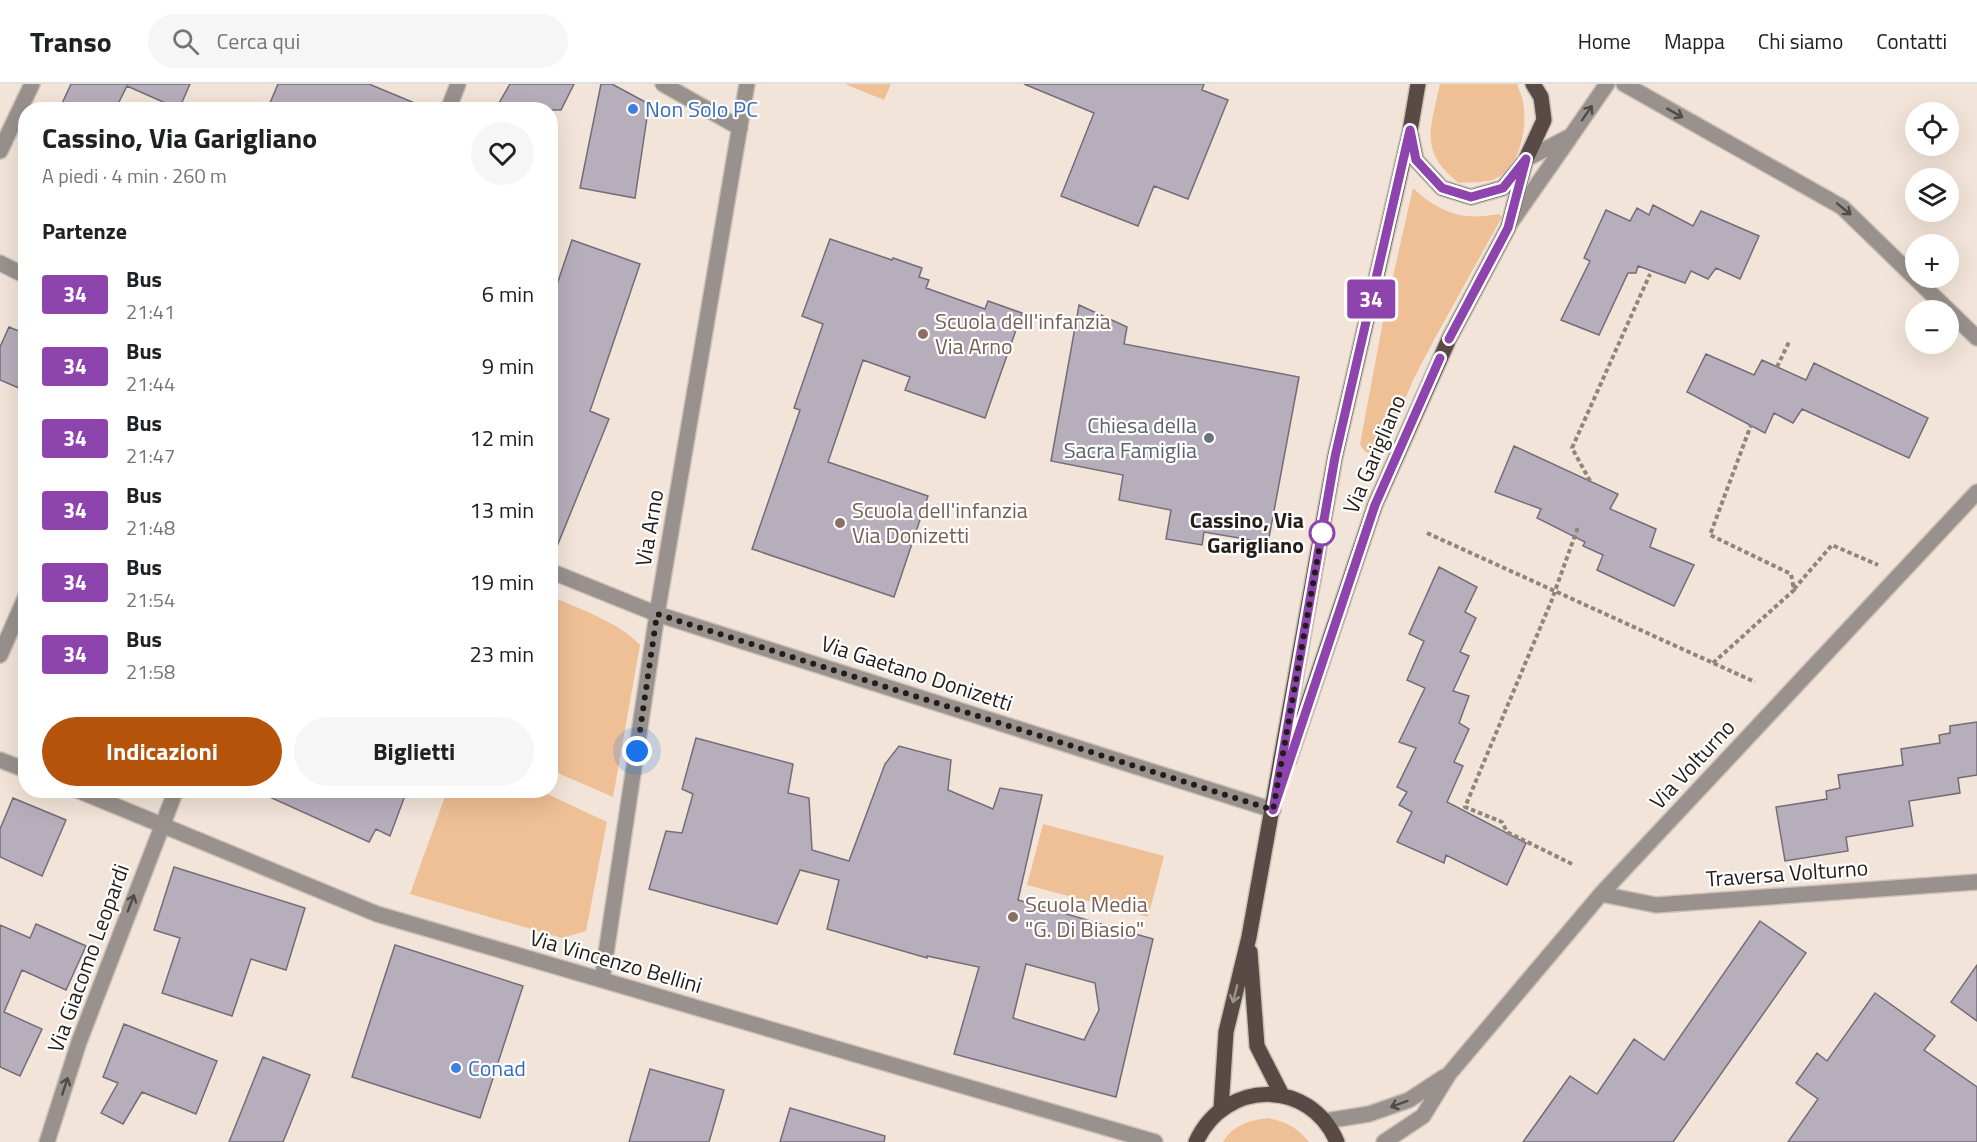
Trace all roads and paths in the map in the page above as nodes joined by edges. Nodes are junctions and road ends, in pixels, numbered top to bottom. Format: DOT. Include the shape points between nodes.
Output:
graph roads {
  1 [pos="32,84"];
  2 [pos="458,84"];
  3 [pos="663,84"];
  4 [pos="747,84"];
  5 [pos="1418,84"];
  6 [pos="1533,84"];
  7 [pos="1607,84"];
  8 [pos="1624,84"];
  9 [pos="23,102"];
  10 [pos="451,102"];
  11 [pos="18,113"];
  12 [pos="740,128"];
  13 [pos="1410,130"];
  14 [pos="1570,136"];
  15 [pos="0,151"];
  16 [pos="1526,159"];
  17 [pos="1508,228"];
  18 [pos="0,263"];
  19 [pos="18,272"];
  20 [pos="1650,274"];
  21 [pos="1977,338"];
  22 [pos="1790,340"];
  23 [pos="1777,367"];
  24 [pos="1751,425"];
  25 [pos="1590,481"];
  26 [pos="1977,492"];
  27 [pos="1578,527"];
  28 [pos="1427,533"];
  29 [pos="1878,565"];
  30 [pos="558,574"];
  31 [pos="1794,590"];
  32 [pos="1554,591"];
  33 [pos="18,614"];
  34 [pos="657,614"];
  35 [pos="0,655"];
  36 [pos="1713,663"];
  37 [pos="1755,682"];
  38 [pos="0,760"];
  39 [pos="18,767"];
  40 [pos="96,798"];
  41 [pos="173,798"];
  42 [pos="1273,810"];
  43 [pos="161,825"];
  44 [pos="1572,864"];
  45 [pos="1977,882"];
  46 [pos="1601,894"];
  47 [pos="1249,937"];
  48 [pos="603,980"];
  49 [pos="1449,1074"];
  50 [pos="1282,1095"];
  51 [pos="1221,1109"];
  52 [pos="1325,1121"];
  53 [pos="47,1142"];
  54 [pos="1155,1142"];
  55 [pos="1196,1142"];
  56 [pos="1337,1142"];
  57 [pos="1384,1142"];
  1 -- 9 [label="street"];
  2 -- 10 [label="street"];
  3 -- 12 [label="street"];
  4 -- 12 [label="street, Via Arno"];
  5 -- 13 [label="main road, Via Garigliano"];
  6 -- 16 [label="main road, Via Garigliano" via="1541,97 1544,120"];
  14 -- 7 [label="street, one-way"];
  8 -- 21 [label="street, one-way" via="1842,207"];
  11 -- 15 [label="street"];
  12 -- 34 [label="street, Via Arno"];
  13 -- 16 [label="main road, Via Garigliano" via="1416,160 1442,188 1471,197 1503,188"];
  13 -- 42 [label="main road, Via Garigliano" via="1335,457"];
  14 -- 16 [label="street"];
  14 -- 17 [label="street"];
  16 -- 17 [label="main road, Via Garigliano"];
  17 -- 42 [label="main road, Via Garigliano" via="1449,339 1375,505"];
  18 -- 19 [label="street"];
  20 -- 25 [label="path" via="1572,448"];
  22 -- 23 [label="path"];
  24 -- 31 [label="path" via="1710,535 1791,574"];
  26 -- 46 [label="street, Via Volturno"];
  27 -- 32 [label="path"];
  28 -- 32 [label="path"];
  29 -- 31 [label="path" via="1832,545"];
  30 -- 34 [label="street, Via Gaetano Donizetti"];
  31 -- 36 [label="path"];
  32 -- 36 [label="path"];
  32 -- 44 [label="path" via="1465,807 1502,822 1507,832"];
  33 -- 35 [label="street"];
  34 -- 42 [label="street, Via Gaetano Donizetti"];
  34 -- 48 [label="street, Via Arno"];
  36 -- 37 [label="path"];
  38 -- 39 [label="street"];
  40 -- 43 [label="street, Via Vincenzo Bellini"];
  41 -- 43 [label="street, Via Giacomo Leopardi"];
  42 -- 47 [label="main road, Via Garigliano"];
  43 -- 48 [label="street, Via Vincenzo Bellini" via="377,914"];
  53 -- 43 [label="street, Via Giacomo Leopardi, one-way" via="79,1042"];
  45 -- 46 [label="street, Traversa Volturno" via="1656,905"];
  46 -- 49 [label="street, Via Volturno"];
  47 -- 50 [label="main road, Via Garigliano" via="1257,1046"];
  47 -- 51 [label="main road, Via Garigliano, one-way" via="1226,1032"];
  48 -- 54 [label="street, Via Vincenzo Bellini"];
  49 -- 52 [label="street, Via Volturno, one-way" via="1409,1100 1369,1114"];
  49 -- 57 [label="street, Via Volturno" via="1423,1116"];
  50 -- 51 [label="main road" via="1250,1096"];
  50 -- 52 [label="main road" via="1306,1104"];
  51 -- 55 [label="main road"];
  52 -- 56 [label="main road"];
}
